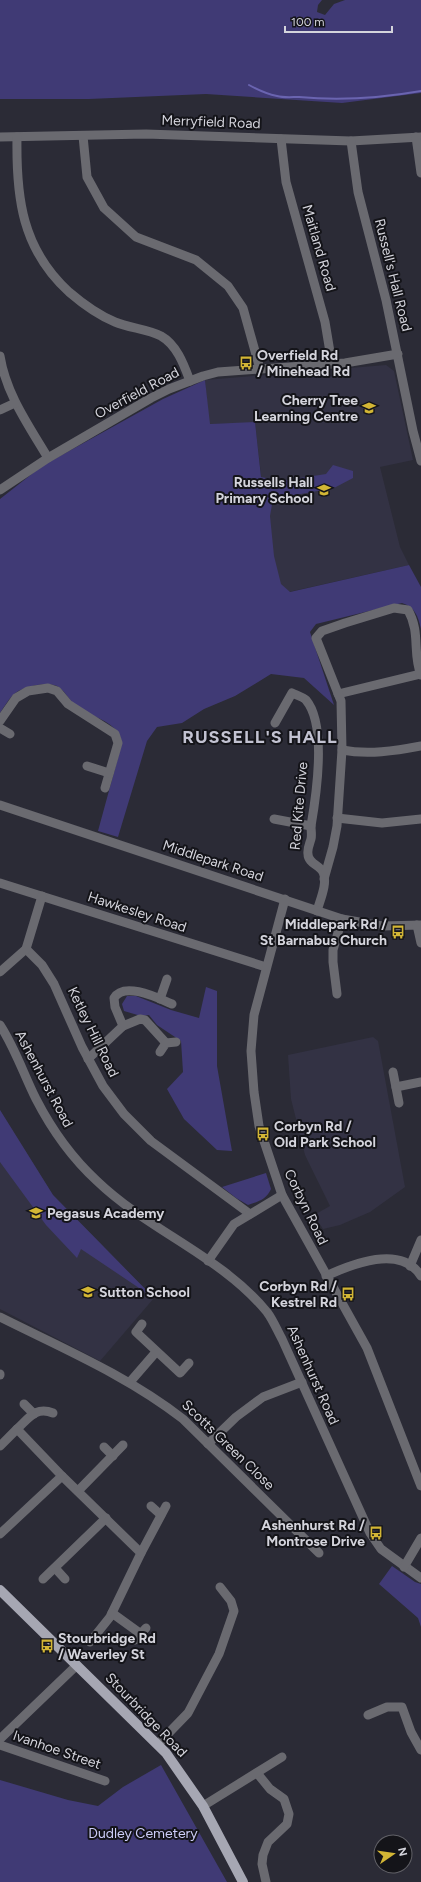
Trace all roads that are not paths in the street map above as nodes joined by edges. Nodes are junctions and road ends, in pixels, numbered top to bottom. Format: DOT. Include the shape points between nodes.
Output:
graph roads {
  1 [pos="82,136"];
  2 [pos="0,137"];
  3 [pos="17,137"];
  4 [pos="418,137"];
  5 [pos="281,139"];
  6 [pos="351,141"];
  7 [pos="421,173"];
  8 [pos="398,354"];
  9 [pos="0,356"];
  10 [pos="332,364"];
  11 [pos="260,369"];
  12 [pos="190,381"];
  13 [pos="15,403"];
  14 [pos="0,410"];
  15 [pos="48,458"];
  16 [pos="421,461"];
  17 [pos="0,490"];
  18 [pos="421,674"];
  19 [pos="338,694"];
  20 [pos="0,721"];
  21 [pos="274,723"];
  22 [pos="0,728"];
  23 [pos="10,734"];
  24 [pos="421,746"];
  25 [pos="342,750"];
  26 [pos="87,766"];
  27 [pos="109,773"];
  28 [pos="104,788"];
  29 [pos="0,805"];
  30 [pos="337,818"];
  31 [pos="274,819"];
  32 [pos="421,819"];
  33 [pos="312,826"];
  34 [pos="324,879"];
  35 [pos="0,883"];
  36 [pos="42,896"];
  37 [pos="285,899"];
  38 [pos="317,911"];
  39 [pos="342,919"];
  40 [pos="419,925"];
  41 [pos="421,943"];
  42 [pos="26,949"];
  43 [pos="266,967"];
  44 [pos="0,972"];
  45 [pos="168,980"];
  46 [pos="337,994"];
  47 [pos="160,999"];
  48 [pos="172,1004"];
  49 [pos="0,1025"];
  50 [pos="124,1026"];
  51 [pos="176,1042"];
  52 [pos="166,1043"];
  53 [pos="160,1052"];
  54 [pos="88,1059"];
  55 [pos="393,1072"];
  56 [pos="421,1082"];
  57 [pos="396,1087"];
  58 [pos="399,1103"];
  59 [pos="282,1195"];
  60 [pos="250,1214"];
  61 [pos="421,1240"];
  62 [pos="208,1261"];
  63 [pos="410,1266"];
  64 [pos="326,1276"];
  65 [pos="421,1276"];
  66 [pos="0,1317"];
  67 [pos="142,1324"];
  68 [pos="156,1352"];
  69 [pos="189,1363"];
  70 [pos="130,1382"];
  71 [pos="302,1382"];
  72 [pos="24,1404"];
  73 [pos="53,1413"];
  74 [pos="34,1414"];
  75 [pos="17,1429"];
  76 [pos="208,1444"];
  77 [pos="0,1446"];
  78 [pos="123,1446"];
  79 [pos="104,1447"];
  80 [pos="113,1456"];
  81 [pos="62,1476"];
  82 [pos="421,1486"];
  83 [pos="78,1491"];
  84 [pos="151,1506"];
  85 [pos="166,1506"];
  86 [pos="161,1515"];
  87 [pos="106,1518"];
  88 [pos="0,1534"];
  89 [pos="421,1538"];
  90 [pos="141,1553"];
  91 [pos="319,1553"];
  92 [pos="404,1567"];
  93 [pos="55,1568"];
  94 [pos="421,1578"];
  95 [pos="43,1579"];
  96 [pos="65,1579"];
  97 [pos="220,1587"];
  98 [pos="0,1590"];
  99 [pos="112,1613"];
  100 [pos="141,1634"];
  101 [pos="90,1642"];
  102 [pos="76,1665"];
  103 [pos="368,1716"];
  104 [pos="0,1739"];
  105 [pos="158,1744"];
  106 [pos="0,1745"];
  107 [pos="421,1750"];
  108 [pos="282,1757"];
  109 [pos="257,1773"];
  110 [pos="105,1781"];
  111 [pos="203,1806"];
  112 [pos="243,1882"];
  113 [pos="266,1882"];
  1 -- 3 [label="street, Merryfield Road"];
  1 -- 5 [label="street, Merryfield Road" via="146,134"];
  1 -- 11 [label="street" via="87,177 104,208 136,237 196,260 228,286 243,308"];
  2 -- 3 [label="street, Merryfield Road"];
  3 -- 12 [label="street" via="16,172 19,196 30,239 38,255 63,286 94,311 168,341 183,363"];
  4 -- 6 [label="street, Merryfield Road"];
  4 -- 7 [label="street"];
  5 -- 6 [label="street, Merryfield Road"];
  5 -- 10 [label="street, Maitland Road" via="286,182 325,322"];
  6 -- 8 [label="street, Russell's Hall Road" via="358,192"];
  8 -- 10 [label="street, Overfield Road"];
  8 -- 16 [label="street, Russell's Hall Road"];
  9 -- 13 [label="street" via="3,373"];
  10 -- 11 [label="street, Overfield Road"];
  11 -- 12 [label="street, Overfield Road" via="218,372"];
  12 -- 15 [label="street, Overfield Road" via="151,398"];
  13 -- 14 [label="street"];
  13 -- 15 [label="street"];
  15 -- 17 [label="street, Overfield Road"];
  18 -- 19 [label="street"];
  18 -- 19 [label="street" via="414,619 408,610 394,608 329,628 318,634 317,643"];
  19 -- 25 [label="street" via="341,701"];
  20 -- 27 [label="street" via="16,698 28,691 48,688 57,691 68,704 115,734 118,743"];
  21 -- 33 [label="street, Red Kite Drive" via="292,693 305,700 313,715 318,738 318,771"];
  22 -- 23 [label="street"];
  24 -- 25 [label="street" via="390,751"];
  25 -- 30 [label="street"];
  26 -- 27 [label="street"];
  27 -- 28 [label="street"];
  29 -- 37 [label="street, Middlepark Road"];
  30 -- 32 [label="street" via="382,823"];
  30 -- 34 [label="street" via="334,847"];
  31 -- 33 [label="street"];
  33 -- 34 [label="street, Red Kite Drive" via="307,854 323,872"];
  34 -- 38 [label="street"];
  35 -- 36 [label="street, Hawkesley Road"];
  36 -- 42 [label="street"];
  36 -- 43 [label="street, Hawkesley Road"];
  37 -- 38 [label="street, Middlepark Road"];
  37 -- 43 [label="street, Corbyn Road"];
  38 -- 39 [label="street, Middlepark Road"];
  39 -- 40 [label="street, Middlepark Road" via="382,926"];
  39 -- 46 [label="street" via="333,950"];
  40 -- 41 [label="street"];
  42 -- 44 [label="street"];
  42 -- 54 [label="street, Ketley Hill Road" via="42,965 54,984"];
  43 -- 59 [label="street, Corbyn Road" via="254,1015 251,1051 259,1126"];
  45 -- 47 [label="street"];
  47 -- 48 [label="street"];
  47 -- 50 [label="street" via="128,989 117,994 114,998 115,1007"];
  49 -- 62 [label="street, Ashenhurst Road" via="52,1127 73,1157 97,1182 126,1205"];
  50 -- 52 [label="street" via="140,1019 145,1020"];
  50 -- 54 [label="street"];
  51 -- 52 [label="street"];
  52 -- 53 [label="street"];
  54 -- 60 [label="street, Ketley Hill Road" via="103,1086 124,1114 146,1136"];
  55 -- 57 [label="street"];
  56 -- 57 [label="street"];
  57 -- 58 [label="street"];
  59 -- 60 [label="street"];
  59 -- 64 [label="street, Corbyn Road"];
  60 -- 62 [label="street" via="234,1224"];
  61 -- 63 [label="street"];
  62 -- 71 [label="street, Ashenhurst Road" via="268,1313"];
  63 -- 64 [label="street" via="403,1261 378,1259 350,1265"];
  63 -- 65 [label="street"];
  64 -- 82 [label="street, Corbyn Road" via="374,1363"];
  66 -- 70 [label="street, Scotts Green Close"];
  67 -- 68 [label="street" via="136,1332"];
  68 -- 69 [label="street" via="180,1373"];
  68 -- 70 [label="street"];
  70 -- 76 [label="street, Scotts Green Close" via="183,1419"];
  71 -- 76 [label="street" via="263,1397 236,1416"];
  71 -- 92 [label="street, Ashenhurst Road" via="370,1533 381,1549"];
  72 -- 74 [label="street"];
  73 -- 74 [label="street" via="44,1410"];
  74 -- 75 [label="street"];
  75 -- 77 [label="street"];
  75 -- 81 [label="street"];
  76 -- 91 [label="street, Scotts Green Close"];
  78 -- 80 [label="street"];
  79 -- 80 [label="street"];
  80 -- 83 [label="street"];
  81 -- 83 [label="street"];
  81 -- 88 [label="street"];
  83 -- 87 [label="street"];
  84 -- 86 [label="street"];
  85 -- 86 [label="street"];
  86 -- 90 [label="street"];
  87 -- 90 [label="street"];
  87 -- 93 [label="street"];
  89 -- 92 [label="street"];
  90 -- 99 [label="street"];
  92 -- 94 [label="street, Ashenhurst Road"];
  93 -- 95 [label="street"];
  93 -- 96 [label="street"];
  97 -- 105 [label="street" via="232,1601 234,1611 219,1654 188,1713"];
  98 -- 102 [label="main road, Stourbridge Road"];
  99 -- 100 [label="street"];
  99 -- 101 [label="street" via="94,1630"];
  102 -- 104 [label="street"];
  102 -- 105 [label="main road, Stourbridge Road"];
  103 -- 107 [label="street" via="387,1707 402,1707 410,1732"];
  105 -- 111 [label="main road, Stourbridge Road"];
  106 -- 110 [label="street, Ivanhoe Street"];
  108 -- 109 [label="street"];
  109 -- 111 [label="street"];
  109 -- 113 [label="street" via="270,1789 284,1799 289,1814 287,1824 268,1842 263,1855"];
  111 -- 112 [label="main road, Stourbridge Road"];
}
